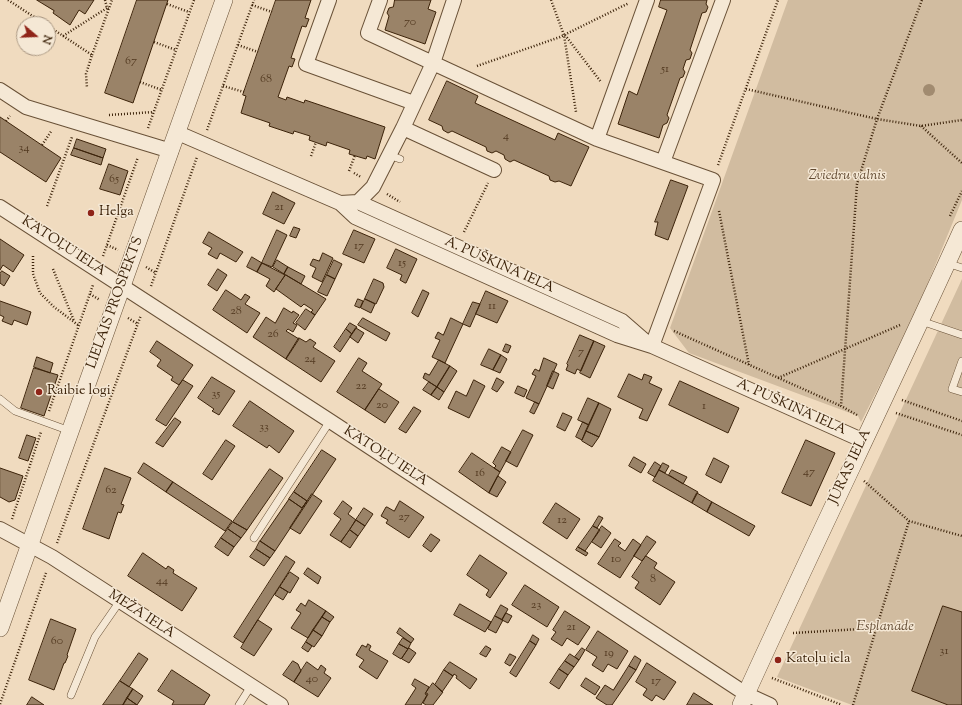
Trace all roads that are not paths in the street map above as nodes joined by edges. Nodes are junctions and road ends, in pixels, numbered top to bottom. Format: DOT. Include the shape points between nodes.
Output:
graph roads {
  1 [pos="224,0"];
  2 [pos="329,0"];
  3 [pos="380,0"];
  4 [pos="454,0"];
  5 [pos="647,0"];
  6 [pos="723,0"];
  7 [pos="433,62"];
  8 [pos="0,90"];
  9 [pos="414,103"];
  10 [pos="403,128"];
  11 [pos="178,133"];
  12 [pos="597,139"];
  13 [pos="171,151"];
  14 [pos="663,162"];
  15 [pos="494,170"];
  16 [pos="358,202"];
  17 [pos="340,203"];
  18 [pos="0,207"];
  19 [pos="962,230"];
  20 [pos="955,265"];
  21 [pos="122,286"];
  22 [pos="920,321"];
  23 [pos="962,335"];
  24 [pos="652,346"];
  25 [pos="962,361"];
  26 [pos="962,392"];
  27 [pos="0,399"];
  28 [pos="330,421"];
  29 [pos="70,431"];
  30 [pos="864,441"];
  31 [pos="6,525"];
  32 [pos="254,538"];
  33 [pos="29,546"];
  34 [pos="120,601"];
  35 [pos="0,628"];
  36 [pos="251,686"];
  37 [pos="70,695"];
  38 [pos="743,700"];
  39 [pos="239,705"];
  40 [pos="281,705"];
  41 [pos="770,705"];
  1 -- 11 [label="street, LIELAIS PROSPEKTS"];
  2 -- 9 [label="street" via="306,64"];
  3 -- 7 [label="street" via="368,33"];
  4 -- 7 [label="street"];
  5 -- 12 [label="street"];
  6 -- 14 [label="street"];
  7 -- 9 [label="street"];
  7 -- 12 [label="street"];
  8 -- 13 [label="street" via="26,108"];
  9 -- 10 [label="street"];
  10 -- 15 [label="street"];
  10 -- 16 [label="street" via="395,157 373,187"];
  11 -- 13 [label="street, LIELAIS PROSPEKTS"];
  11 -- 17 [label="street, A. PUŠKINA IELA"];
  12 -- 14 [label="street"];
  13 -- 21 [label="street, LIELAIS PROSPEKTS"];
  14 -- 24 [label="street" via="713,180"];
  16 -- 17 [label="street, A. PUŠKINA IELA"];
  16 -- 24 [label="street, A. PUŠKINA IELA" via="622,322"];
  17 -- 24 [label="street, A. PUŠKINA IELA" via="356,217 617,335"];
  18 -- 21 [label="street, KATOĻU IELA"];
  19 -- 20 [label="street, JŪRAS IELA"];
  20 -- 22 [label="street, JŪRAS IELA"];
  21 -- 28 [label="street, KATOĻU IELA"];
  21 -- 29 [label="street, LIELAIS PROSPEKTS"];
  22 -- 23 [label="lane"];
  22 -- 30 [label="street, JŪRAS IELA"];
  24 -- 30 [label="street, A. PUŠKINA IELA"];
  25 -- 26 [label="lane" via="952,388"];
  27 -- 29 [label="lane" via="15,412"];
  28 -- 32 [label="lane"];
  28 -- 38 [label="street, KATOĻU IELA"];
  29 -- 33 [label="street, LIELAIS PROSPEKTS"];
  30 -- 38 [label="street, JŪRAS IELA"];
  31 -- 33 [label="street, MEŽA IELA"];
  33 -- 34 [label="street, MEŽA IELA" via="52,557"];
  33 -- 35 [label="street, LIELAIS PROSPEKTS"];
  34 -- 36 [label="street, MEŽA IELA"];
  34 -- 37 [label="lane" via="95,637"];
  36 -- 39 [label="lane"];
  36 -- 40 [label="street, MEŽA IELA"];
  38 -- 41 [label="street, KATOĻU IELA"];
}
